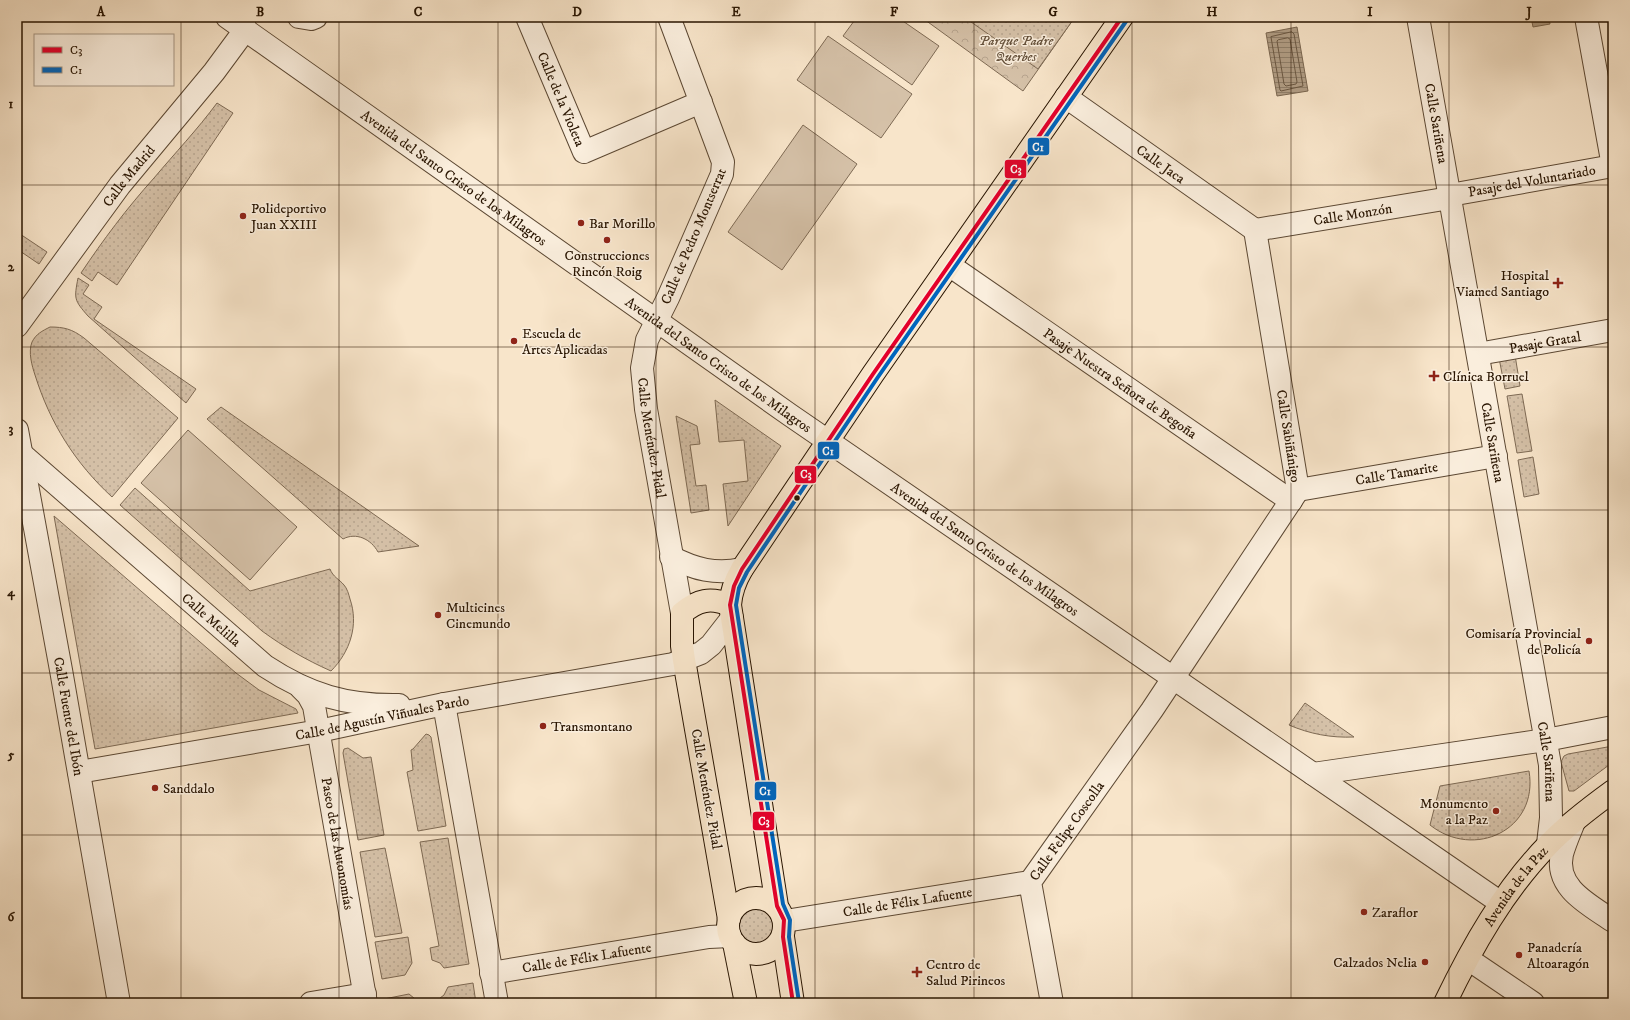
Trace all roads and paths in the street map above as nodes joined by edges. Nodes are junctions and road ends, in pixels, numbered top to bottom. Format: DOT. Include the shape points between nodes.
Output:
graph roads {
  1 [pos="227,17"];
  2 [pos="299,17"];
  3 [pos="316,17"];
  4 [pos="527,17"];
  5 [pos="669,17"];
  6 [pos="1122,17"];
  7 [pos="1418,17"];
  8 [pos="1586,17"];
  9 [pos="244,23"];
  10 [pos="1066,97"];
  11 [pos="701,102"];
  12 [pos="1613,166"];
  13 [pos="1450,196"];
  14 [pos="1255,230"];
  15 [pos="949,265"];
  16 [pos="656,320"];
  17 [pos="17,326"];
  18 [pos="1613,330"];
  19 [pos="1478,354"];
  20 [pos="17,430"];
  21 [pos="827,441"];
  22 [pos="19,452"];
  23 [pos="1496,456"];
  24 [pos="1295,495"];
  25 [pos="671,557"];
  26 [pos="742,568"];
  27 [pos="731,612"];
  28 [pos="682,613"];
  29 [pos="684,660"];
  30 [pos="1172,678"];
  31 [pos="301,688"];
  32 [pos="444,704"];
  33 [pos="1613,727"];
  34 [pos="319,731"];
  35 [pos="1546,740"];
  36 [pos="78,772"];
  37 [pos="1313,774"];
  38 [pos="1613,791"];
  39 [pos="1574,822"];
  40 [pos="1548,844"];
  41 [pos="1030,882"];
  42 [pos="1501,903"];
  43 [pos="781,921"];
  44 [pos="1613,921"];
  45 [pos="731,933"];
  46 [pos="1468,958"];
  47 [pos="491,974"];
  48 [pos="365,998"];
  49 [pos="119,1003"];
  50 [pos="311,1003"];
  51 [pos="496,1003"];
  52 [pos="746,1003"];
  53 [pos="793,1003"];
  54 [pos="1052,1003"];
  55 [pos="1445,1003"];
  56 [pos="1533,1003"];
  1 -- 9 [label="street, Avenida del Santo Cristo de los Milagros"];
  2 -- 3 [label="street"];
  4 -- 11 [label="street, Calle de la Violeta" via="584,152"];
  5 -- 11 [label="street, Calle de Pedro Montserrat"];
  6 -- 10 [label="main road"];
  7 -- 13 [label="street, Calle Sariñena"];
  8 -- 12 [label="street"];
  9 -- 16 [label="street, Avenida del Santo Cristo de los Milagros"];
  9 -- 17 [label="street, Calle Madrid" via="214,72 120,185"];
  10 -- 14 [label="street, Calle Jaca"];
  10 -- 15 [label="main road"];
  11 -- 16 [label="street, Calle de Pedro Montserrat" via="722,156 723,168 668,298"];
  12 -- 13 [label="street, Pasaje del Voluntariado"];
  13 -- 14 [label="street, Calle Monzón"];
  13 -- 19 [label="street, Calle Sariñena"];
  14 -- 24 [label="street, Calle Sabiñánigo"];
  15 -- 21 [label="main road"];
  15 -- 24 [label="street, Pasaje Nuestra Señora de Begoña"];
  16 -- 21 [label="street, Avenida del Santo Cristo de los Milagros"];
  16 -- 25 [label="street, Calle Menéndez Pidal" via="647,340 642,382"];
  18 -- 19 [label="street, Pasaje Gratal"];
  19 -- 23 [label="street, Calle Sariñena"];
  20 -- 22 [label="street, Calle Fuente del Ibón"];
  21 -- 26 [label="main road"];
  21 -- 30 [label="street, Avenida del Santo Cristo de los Milagros"];
  22 -- 31 [label="street, Calle Melilla" via="254,657"];
  22 -- 36 [label="street, Calle Fuente del Ibón"];
  23 -- 24 [label="street, Calle Tamarite"];
  23 -- 35 [label="street, Calle Sariñena"];
  24 -- 30 [label="street, Calle Sabiñánigo"];
  25 -- 26 [label="street" via="684,564 707,570 732,571"];
  25 -- 28 [label="street, Calle Menéndez Pidal"];
  26 -- 27 [label="main road" via="734,582"];
  27 -- 28 [label="main road" via="713,600 693,604"];
  27 -- 29 [label="street" via="711,645 701,653"];
  27 -- 43 [label="main road"];
  28 -- 29 [label="main road, Calle Menéndez Pidal"];
  29 -- 32 [label="street, Calle de Agustín Viñuales Pardo"];
  29 -- 45 [label="main road, Calle Menéndez Pidal"];
  30 -- 37 [label="street, Avenida del Santo Cristo de los Milagros"];
  30 -- 41 [label="street, Calle Felipe Coscolla"];
  31 -- 32 [label="street, Calle Melilla" via="333,699 373,706"];
  31 -- 34 [label="street, Paseo de las Autonomías" via="314,706"];
  32 -- 34 [label="street, Calle de Agustín Viñuales Pardo"];
  32 -- 47 [label="street"];
  33 -- 35 [label="street"];
  34 -- 36 [label="street, Calle de Agustín Viñuales Pardo"];
  34 -- 48 [label="street, Paseo de las Autonomías"];
  35 -- 37 [label="street"];
  35 -- 40 [label="street, Calle Sariñena" via="1552,792"];
  36 -- 49 [label="street, Calle Fuente del Ibón"];
  37 -- 42 [label="street, Avenida del Santo Cristo de los Milagros"];
  38 -- 39 [label="main road, Avenida de la Paz"];
  39 -- 40 [label="main road, Avenida de la Paz"];
  39 -- 44 [label="street" via="1562,854 1563,878 1577,896"];
  40 -- 42 [label="main road, Avenida de la Paz"];
  41 -- 43 [label="street, Calle de Félix Lafuente"];
  41 -- 54 [label="street, Calle Felipe Coscolla"];
  42 -- 46 [label="main road, Avenida de la Paz"];
  43 -- 45 [label="main road" via="779,944 764,954 756,955 740,949"];
  43 -- 45 [label="main road" via="770,901 753,898 745,900 735,908"];
  43 -- 53 [label="main road"];
  45 -- 47 [label="street, Calle de Félix Lafuente"];
  45 -- 52 [label="main road, Calle Menéndez Pidal"];
  46 -- 55 [label="main road, Avenida de la Paz"];
  46 -- 56 [label="street"];
  47 -- 51 [label="street"];
  48 -- 50 [label="street"];
}
